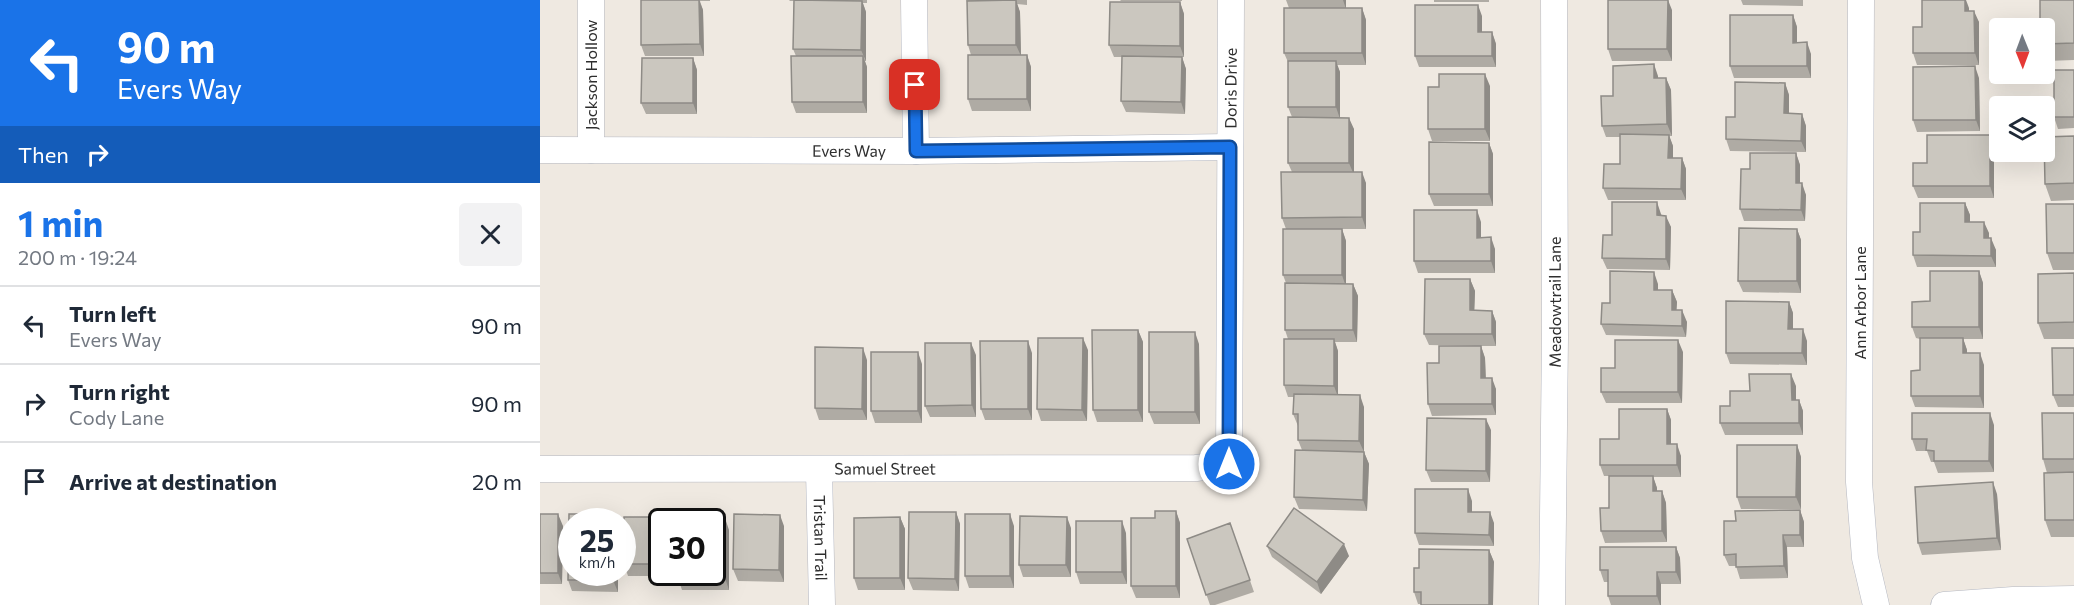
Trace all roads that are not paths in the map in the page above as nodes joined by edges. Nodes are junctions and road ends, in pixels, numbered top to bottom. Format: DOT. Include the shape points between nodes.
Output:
graph roads {
  1 [pos="591,0"];
  2 [pos="914,0"];
  3 [pos="1231,0"];
  4 [pos="1554,0"];
  5 [pos="1861,0"];
  6 [pos="1230,147"];
  7 [pos="540,150"];
  8 [pos="591,150"];
  9 [pos="916,151"];
  10 [pos="1229,464"];
  11 [pos="540,469"];
  12 [pos="819,470"];
  13 [pos="2074,599"];
  14 [pos="822,605"];
  15 [pos="1552,605"];
  16 [pos="1876,605"];
  17 [pos="1944,605"];
  1 -- 8 [label="street, Jackson Hollow"];
  2 -- 9 [label="street"];
  3 -- 6 [label="street, Doris Drive"];
  4 -- 15 [label="street, Meadowtrail Lane"];
  5 -- 16 [label="street, Ann Arbor Lane" via="1859,482 1865,558"];
  6 -- 9 [label="street, Evers Way"];
  6 -- 10 [label="street, Doris Drive"];
  7 -- 8 [label="street, Evers Way"];
  8 -- 9 [label="street, Evers Way"];
  10 -- 12 [label="street, Samuel Street" via="1185,468"];
  11 -- 12 [label="street, Samuel Street"];
  12 -- 14 [label="street, Tristan Trail"];
  13 -- 17 [label="street"];
}
